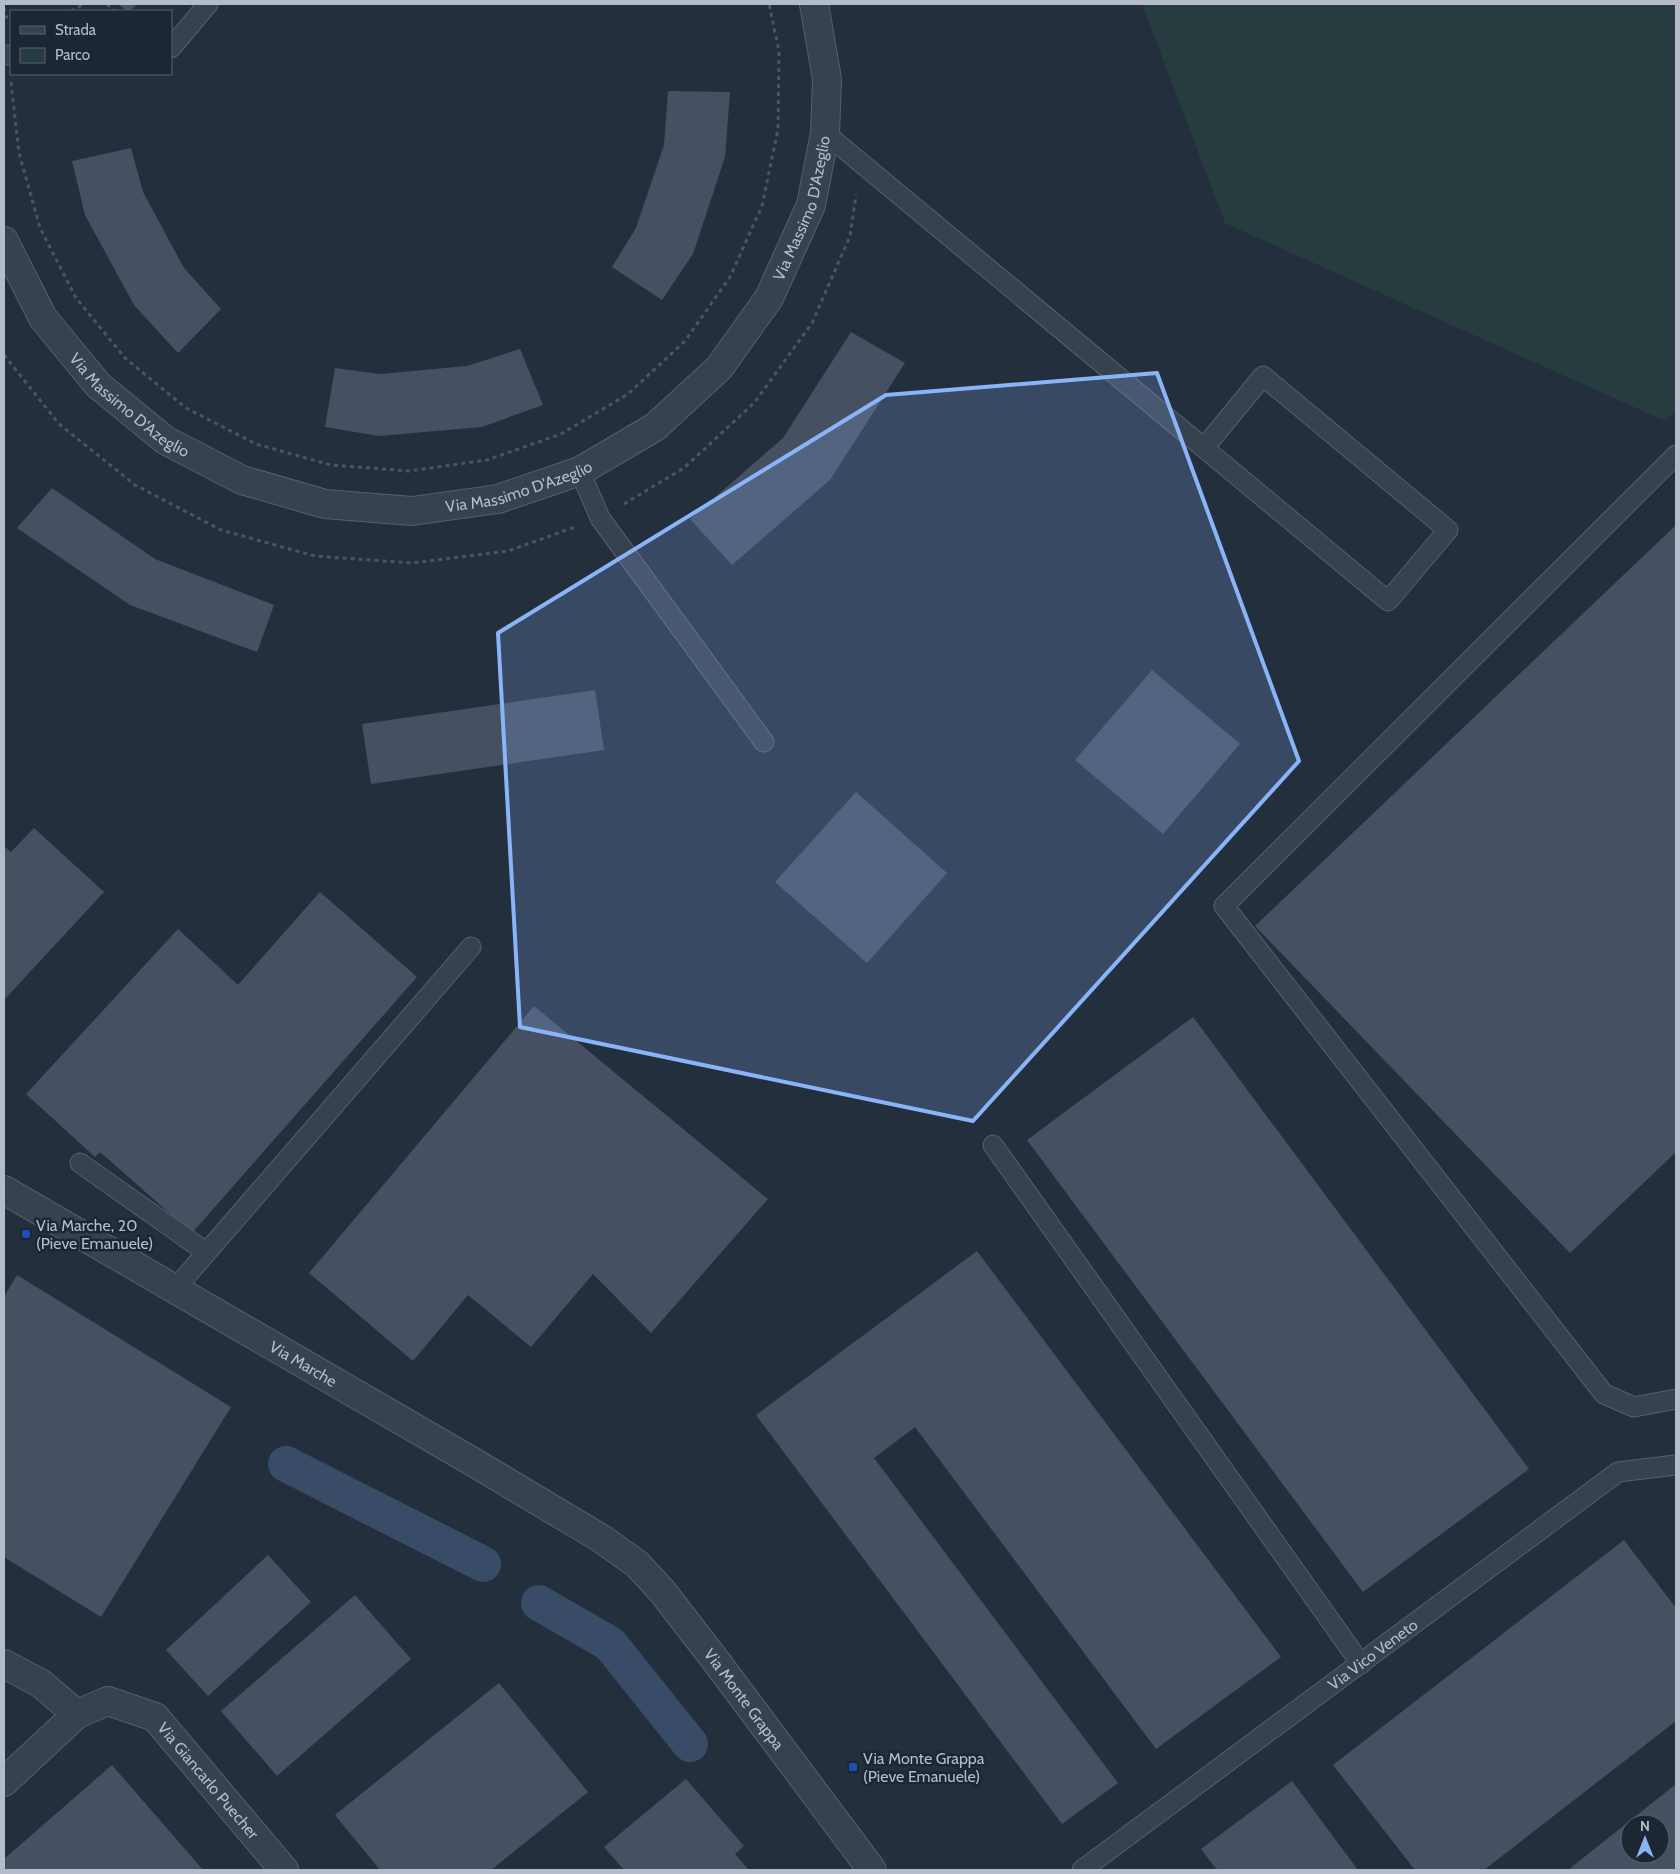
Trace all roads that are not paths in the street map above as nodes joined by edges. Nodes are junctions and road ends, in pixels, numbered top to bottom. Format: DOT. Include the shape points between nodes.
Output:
graph roads {
  1 [pos="208,4"];
  2 [pos="814,4"];
  3 [pos="172,47"];
  4 [pos="824,133"];
  5 [pos="4,241"];
  6 [pos="1204,448"];
  7 [pos="1676,455"];
  8 [pos="580,471"];
  9 [pos="764,742"];
  10 [pos="470,947"];
  11 [pos="993,1146"];
  12 [pos="80,1163"];
  13 [pos="4,1190"];
  14 [pos="206,1252"];
  15 [pos="175,1289"];
  16 [pos="1676,1399"];
  17 [pos="1676,1465"];
  18 [pos="602,1539"];
  19 [pos="4,1664"];
  20 [pos="1361,1664"];
  21 [pos="77,1714"];
  22 [pos="4,1782"];
  23 [pos="284,1870"];
  24 [pos="872,1870"];
  25 [pos="1082,1870"];
  1 -- 3 [label="lane"];
  2 -- 4 [label="street, Via Massimo D'Azeglio" via="827,79"];
  4 -- 6 [label="lane"];
  4 -- 8 [label="street, Via Massimo D'Azeglio" via="811,205 769,298 719,368 655,427"];
  5 -- 8 [label="street, Via Massimo D'Azeglio" via="43,318 98,385 165,440 242,480 325,504 412,511 498,499"];
  6 -- 6 [label="lane" via="1388,602 1448,530 1264,376"];
  7 -- 16 [label="lane" via="1224,906 1604,1394 1634,1407"];
  8 -- 9 [label="lane" via="600,518"];
  10 -- 14 [label="lane"];
  11 -- 20 [label="lane"];
  12 -- 14 [label="lane"];
  13 -- 15 [label="street, Via Marche"];
  14 -- 15 [label="lane"];
  15 -- 18 [label="street, Via Marche"];
  17 -- 20 [label="lane, Via Vico Veneto" via="1618,1472"];
  18 -- 24 [label="street, Via Monte Grappa" via="637,1564 658,1586"];
  19 -- 21 [label="street" via="40,1683"];
  20 -- 25 [label="lane, Via Vico Veneto"];
  21 -- 22 [label="street, Via Giancarlo Puecher"];
  21 -- 23 [label="street, Via Giancarlo Puecher" via="108,1702 155,1717"];
}
